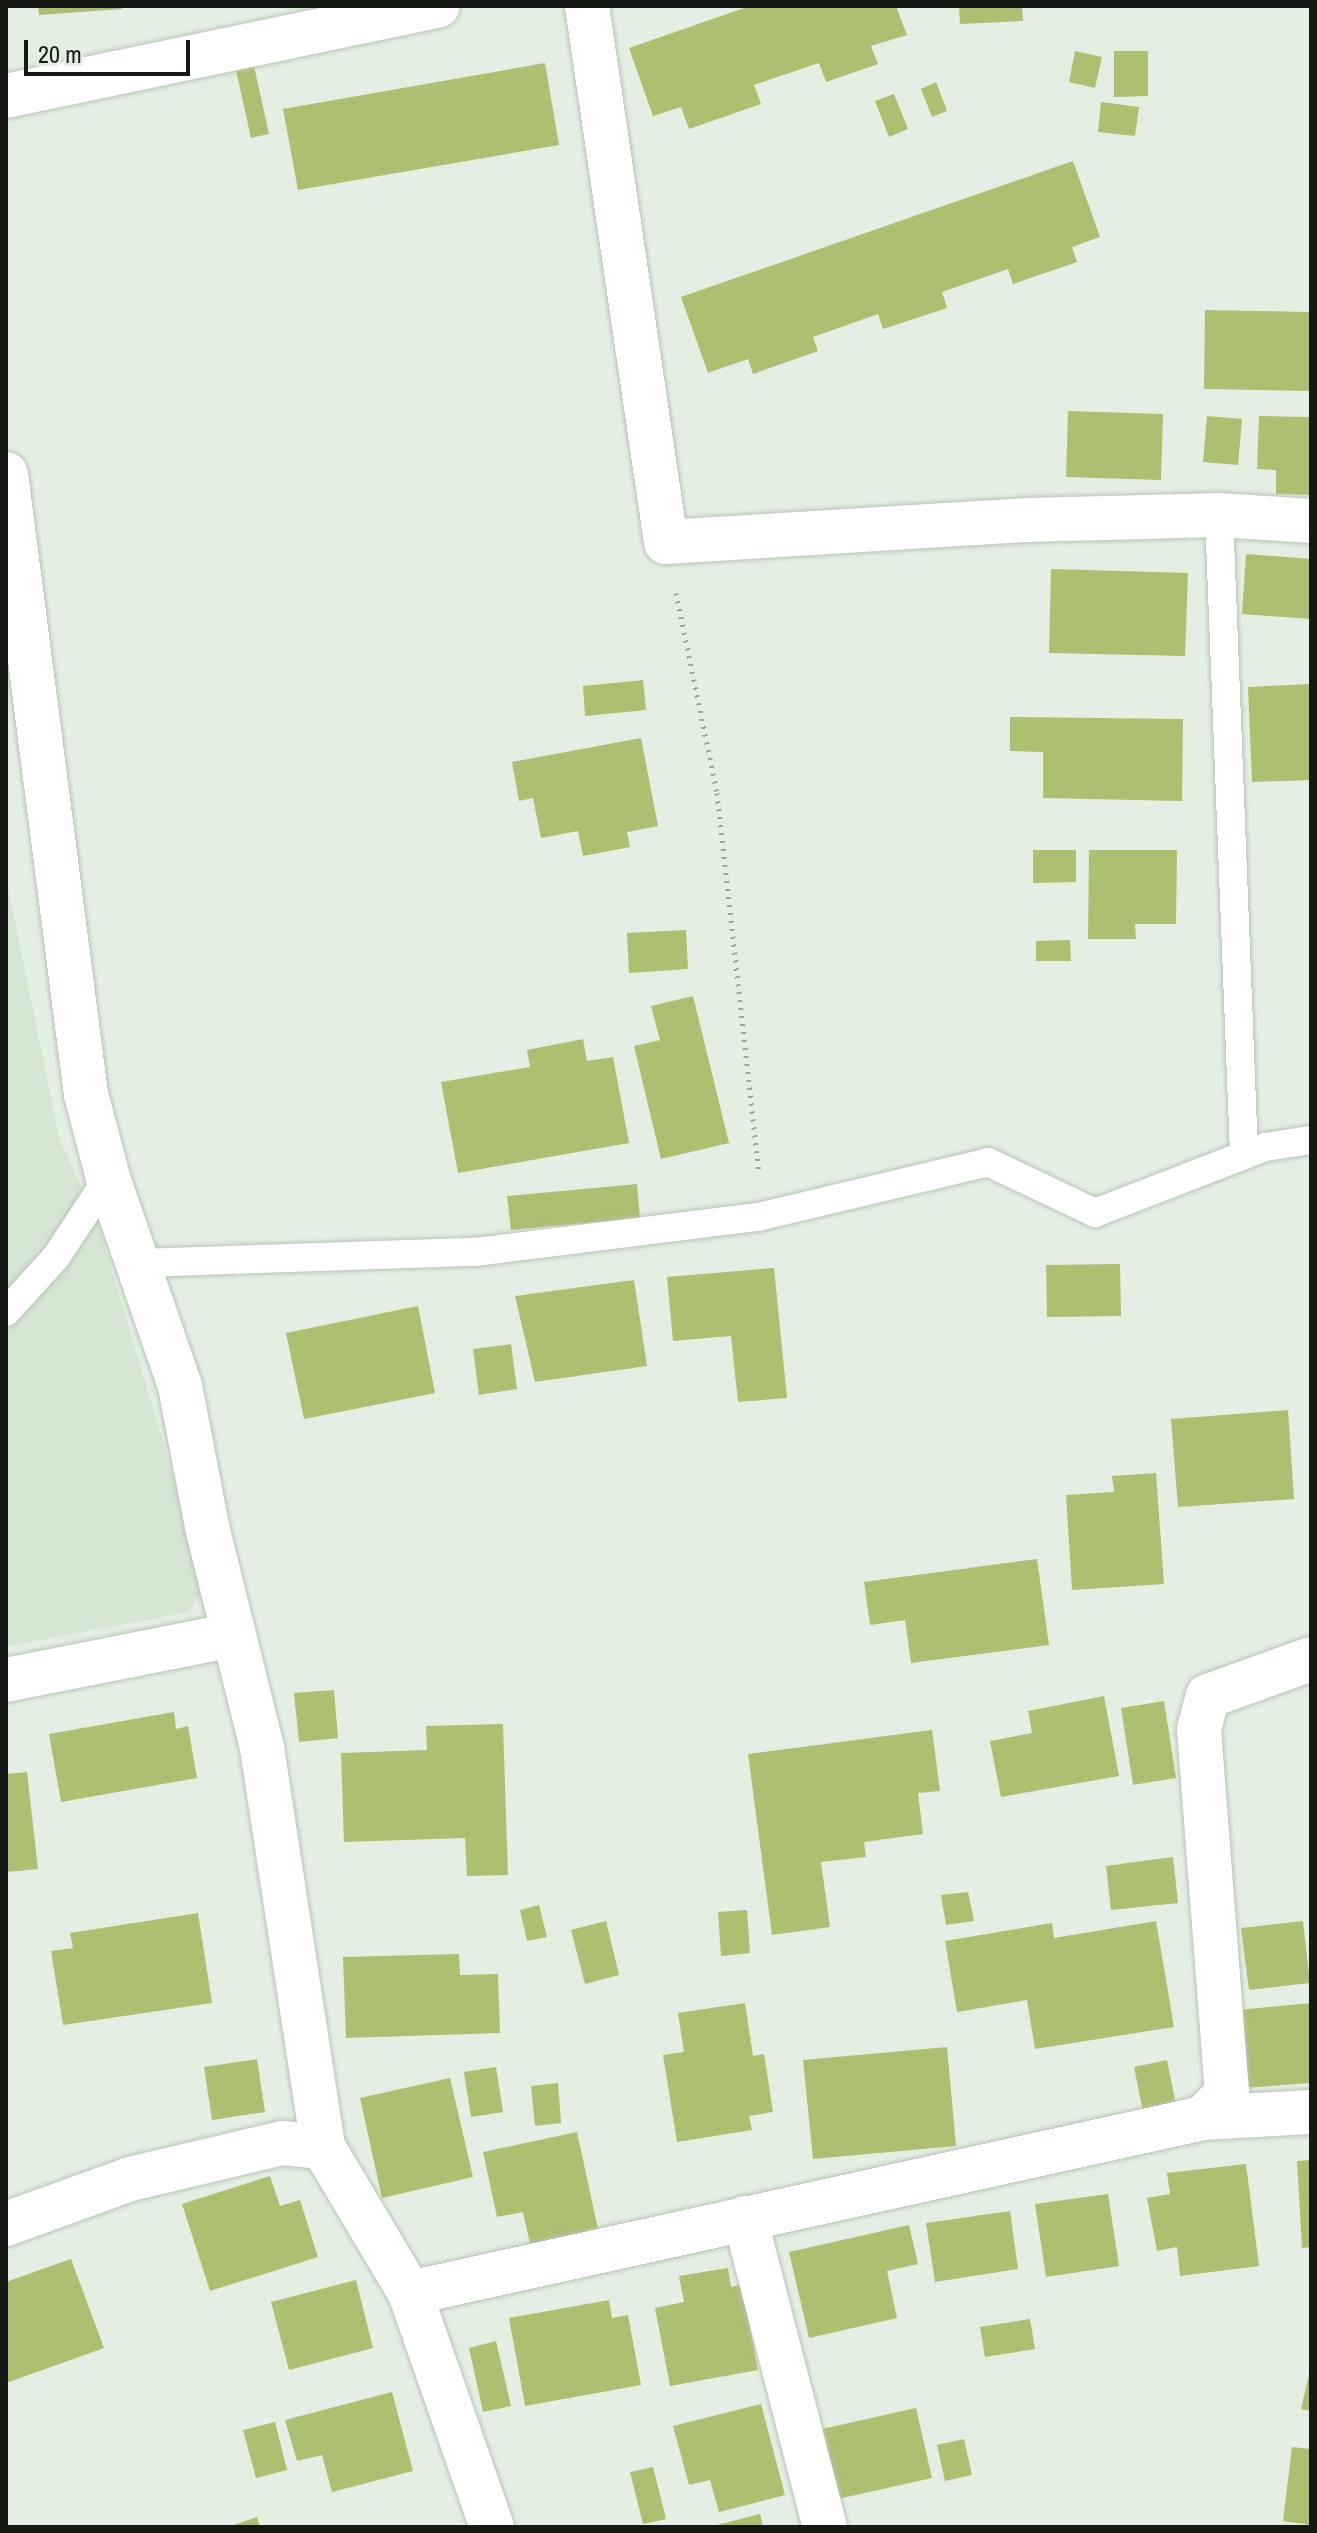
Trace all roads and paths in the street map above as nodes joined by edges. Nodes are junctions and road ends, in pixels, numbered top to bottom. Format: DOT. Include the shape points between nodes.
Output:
graph roads {
  1 [pos="438,6"];
  2 [pos="587,6"];
  3 [pos="6,96"];
  4 [pos="6,474"];
  5 [pos="1219,515"];
  6 [pos="1311,521"];
  7 [pos="666,542"];
  8 [pos="1311,1140"];
  9 [pos="1244,1155"];
  10 [pos="108,1178"];
  11 [pos="758,1217"];
  12 [pos="139,1263"];
  13 [pos="6,1312"];
  14 [pos="234,1635"];
  15 [pos="1311,1659"];
  16 [pos="6,1680"];
  17 [pos="1311,2112"];
  18 [pos="1203,2118"];
  19 [pos="323,2147"];
  20 [pos="745,2218"];
  21 [pos="6,2224"];
  22 [pos="410,2293"];
  23 [pos="492,2527"];
  24 [pos="825,2527"];
  1 -- 3 [label="street"];
  2 -- 7 [label="street"];
  4 -- 10 [label="street" via="86,1094"];
  5 -- 6 [label="street"];
  5 -- 7 [label="street"];
  5 -- 9 [label="lane"];
  7 -- 11 [label="path" via="717,793 761,1185"];
  8 -- 9 [label="lane"];
  9 -- 11 [label="lane" via="1095,1213 988,1162"];
  10 -- 12 [label="street"];
  10 -- 13 [label="lane" via="56,1257"];
  11 -- 12 [label="lane" via="476,1252"];
  12 -- 14 [label="street" via="180,1386"];
  14 -- 16 [label="street"];
  14 -- 19 [label="street" via="262,1748"];
  15 -- 18 [label="street" via="1208,1696 1199,1729 1227,2093"];
  17 -- 18 [label="street"];
  18 -- 20 [label="street"];
  19 -- 21 [label="street" via="282,2143 130,2179"];
  19 -- 22 [label="street"];
  20 -- 22 [label="street"];
  20 -- 24 [label="street"];
  22 -- 23 [label="street"];
}
